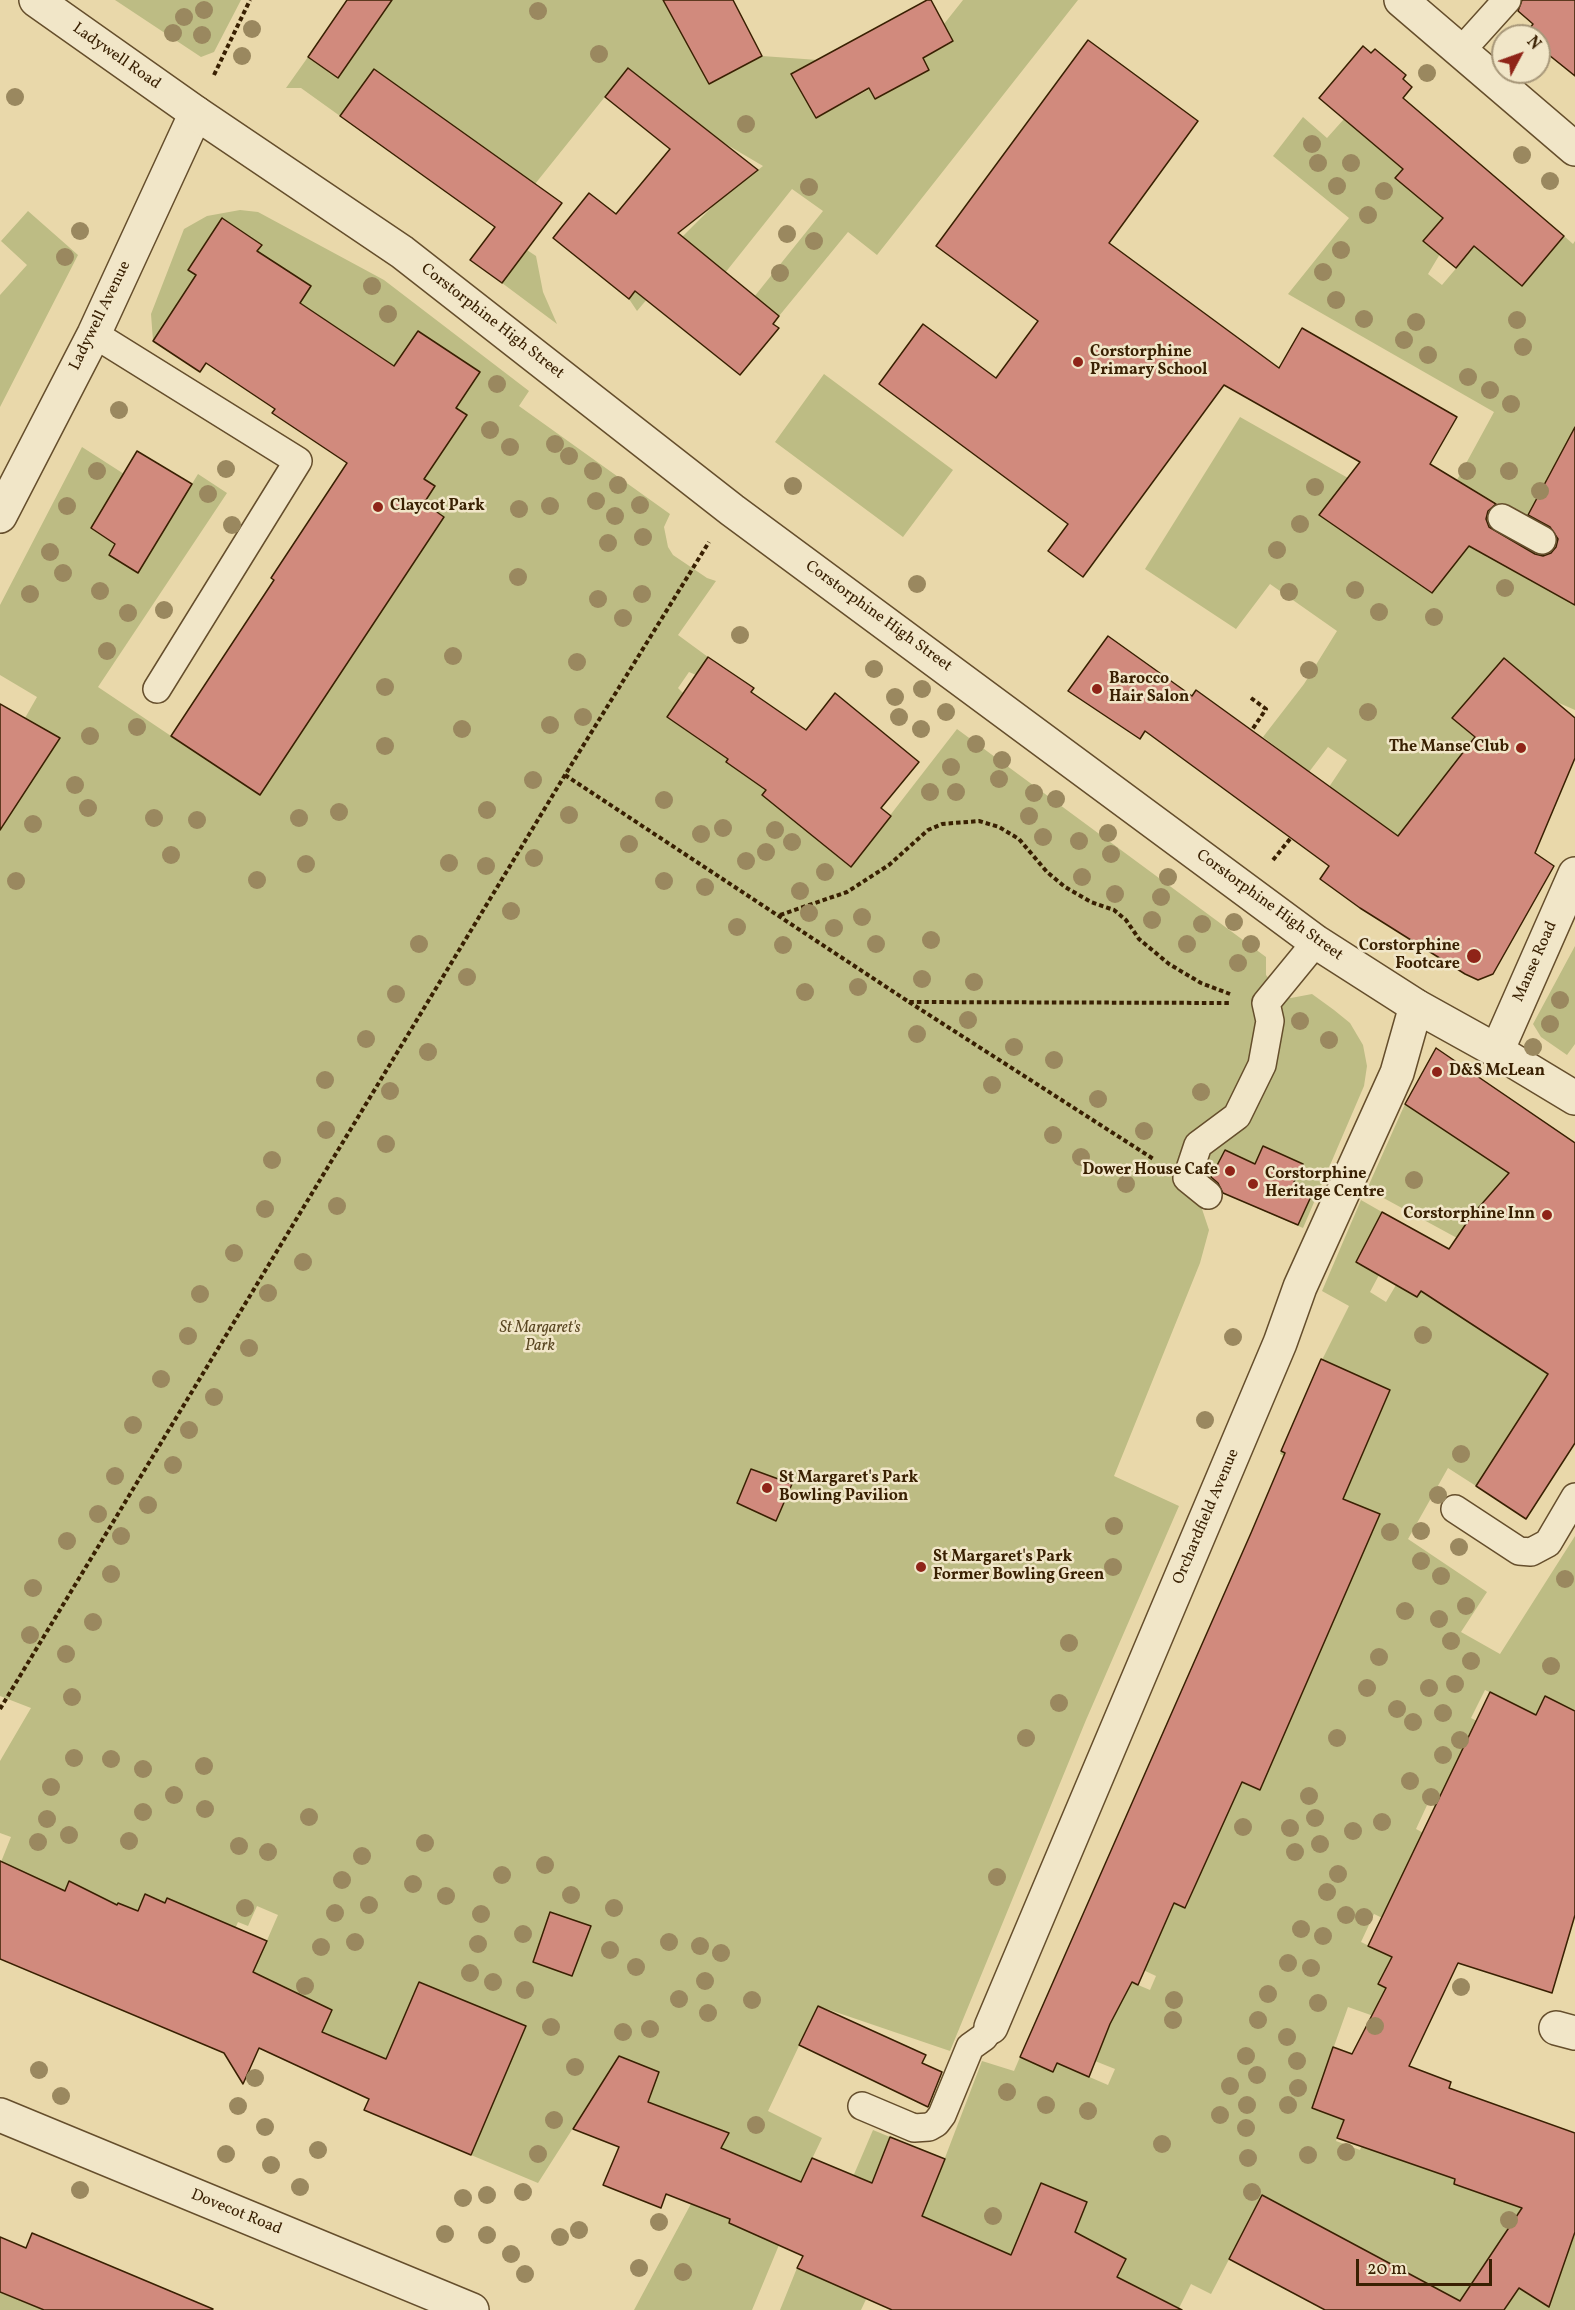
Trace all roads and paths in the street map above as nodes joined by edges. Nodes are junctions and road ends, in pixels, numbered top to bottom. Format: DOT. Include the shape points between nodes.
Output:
graph roads {
  1 [pos="36,0"];
  2 [pos="250,0"];
  3 [pos="1401,0"];
  4 [pos="1506,0"];
  5 [pos="1461,51"];
  6 [pos="196,113"];
  7 [pos="1575,148"];
  8 [pos="94,334"];
  9 [pos="732,510"];
  10 [pos="0,516"];
  11 [pos="1502,518"];
  12 [pos="1542,540"];
  13 [pos="158,689"];
  14 [pos="1251,698"];
  15 [pos="1252,730"];
  16 [pos="565,775"];
  17 [pos="1290,839"];
  18 [pos="1273,861"];
  19 [pos="1575,874"];
  20 [pos="780,915"];
  21 [pos="1316,942"];
  22 [pos="909,1002"];
  23 [pos="1266,1003"];
  24 [pos="1416,1006"];
  25 [pos="1497,1050"];
  26 [pos="1575,1098"];
  27 [pos="1187,1178"];
  28 [pos="1208,1195"];
  29 [pos="1575,1497"];
  30 [pos="1455,1509"];
  31 [pos="0,1709"];
  32 [pos="990,2026"];
  33 [pos="862,2106"];
  34 [pos="0,2115"];
  35 [pos="472,2310"];
  1 -- 6 [label="street, Ladywell Road"];
  2 -- 6 [label="path"];
  3 -- 5 [label="street"];
  4 -- 5 [label="lane"];
  5 -- 7 [label="street"];
  6 -- 8 [label="street, Ladywell Avenue"];
  6 -- 9 [label="street, Corstorphine High Street" via="402,252"];
  8 -- 10 [label="street, Ladywell Avenue"];
  8 -- 13 [label="lane" via="298,461"];
  9 -- 16 [label="path"];
  9 -- 21 [label="street, Corstorphine High Street"];
  11 -- 12 [label="lane"];
  14 -- 15 [label="path" via="1266,708"];
  16 -- 20 [label="path"];
  16 -- 31 [label="path"];
  17 -- 18 [label="path"];
  19 -- 25 [label="street, Manse Road"];
  20 -- 22 [label="path"];
  20 -- 23 [label="path" via="847,892 889,865 928,830 942,824 979,821 1019,839 1065,887 1114,910 1138,939 1169,964 1201,983"];
  21 -- 23 [label="lane"];
  21 -- 24 [label="street, Corstorphine High Street"];
  22 -- 23 [label="path"];
  22 -- 27 [label="path"];
  23 -- 27 [label="lane" via="1270,1020 1262,1065 1237,1116 1198,1145"];
  24 -- 25 [label="street, Corstorphine High Street"];
  24 -- 32 [label="street, Orchardfield Avenue" via="1397,1073 1300,1287 1280,1343"];
  25 -- 26 [label="street, Corstorphine High Street"];
  27 -- 28 [label="lane"];
  29 -- 30 [label="lane" via="1548,1543 1531,1552 1519,1551"];
  32 -- 33 [label="lane" via="984,2037 970,2047 936,2123 914,2128"];
  34 -- 35 [label="street, Dovecot Road"];
}
